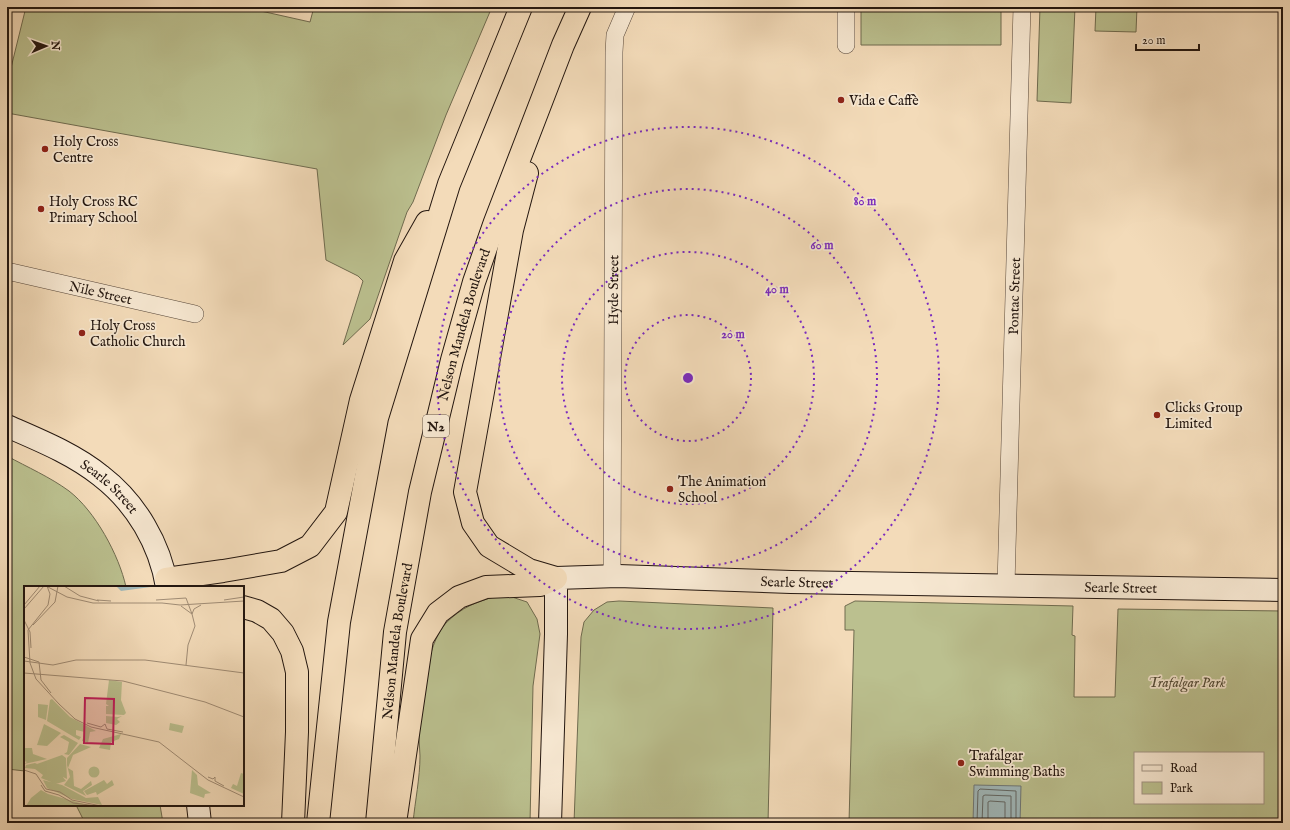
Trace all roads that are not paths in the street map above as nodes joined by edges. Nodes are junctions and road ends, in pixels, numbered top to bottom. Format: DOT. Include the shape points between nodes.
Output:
graph roads {
  1 [pos="521,7"];
  2 [pos="580,7"];
  3 [pos="627,7"];
  4 [pos="846,7"];
  5 [pos="1022,7"];
  6 [pos="562,45"];
  7 [pos="846,45"];
  8 [pos="449,184"];
  9 [pos="7,271"];
  10 [pos="194,314"];
  11 [pos="7,426"];
  12 [pos="612,576"];
  13 [pos="556,578"];
  14 [pos="166,583"];
  15 [pos="1006,585"];
  16 [pos="1283,590"];
  17 [pos="244,607"];
  18 [pos="198,806"];
  19 [pos="200,823"];
  20 [pos="293,823"];
  21 [pos="318,823"];
  22 [pos="377,823"];
  23 [pos="395,823"];
  24 [pos="550,823"];
  1 -- 8 [label="highway"];
  2 -- 6 [label="highway, Nelson Mandela Boulevard / N2"];
  3 -- 12 [label="street, Hyde Street" via="615,35 614,52"];
  4 -- 7 [label="street"];
  5 -- 15 [label="street, Pontac Street"];
  6 -- 13 [label="highway" via="512,230 465,492 473,523 489,546 529,570"];
  6 -- 22 [label="highway, Nelson Mandela Boulevard / N2" via="474,282 435,431 395,632"];
  8 -- 14 [label="highway" via="405,261 362,400 336,512 310,546 281,561"];
  8 -- 21 [label="highway" via="377,418 339,622"];
  9 -- 10 [label="street, Nile Street"];
  11 -- 14 [label="street, Searle Street" via="85,464 102,476 146,527 157,549"];
  12 -- 13 [label="street, Searle Street"];
  12 -- 15 [label="street, Searle Street"];
  13 -- 23 [label="highway" via="540,585 486,587 459,597 438,613 422,639"];
  13 -- 24 [label="street"];
  15 -- 16 [label="street, Searle Street"];
  17 -- 20 [label="highway" via="271,619 283,633 294,658 297,672 297,732"];
  18 -- 19 [label="street"];
}
